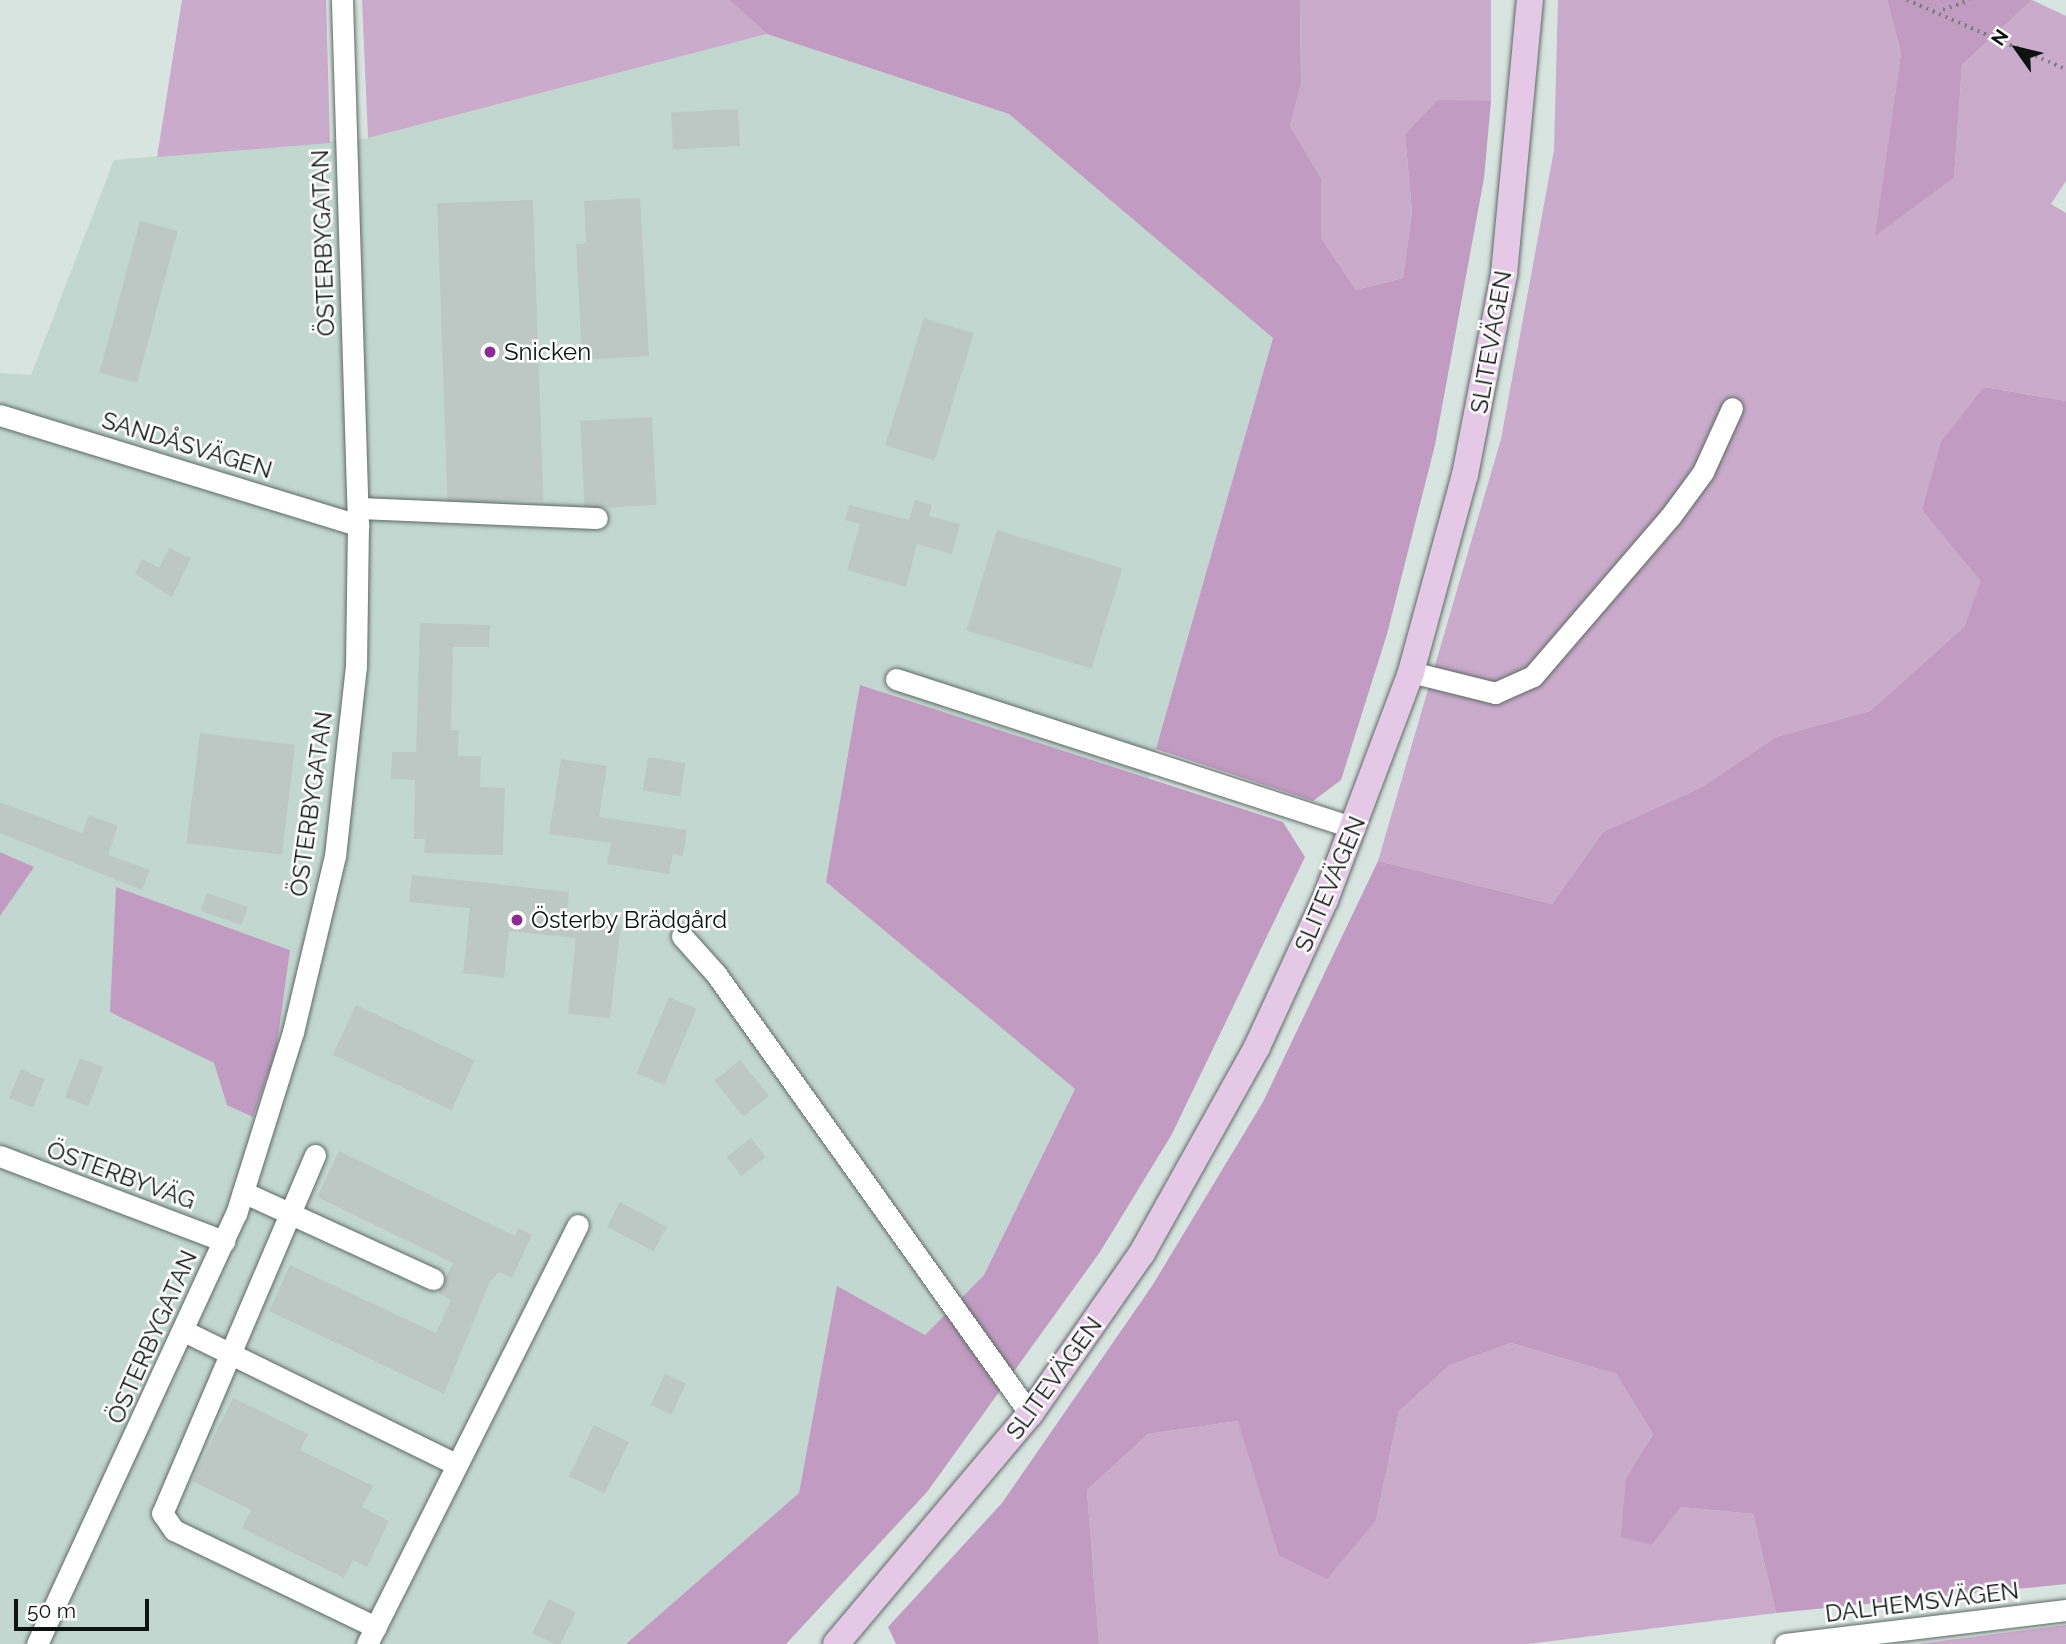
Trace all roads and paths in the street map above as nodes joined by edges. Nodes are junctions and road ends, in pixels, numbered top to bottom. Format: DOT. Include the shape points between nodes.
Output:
graph roads {
  1 [pos="342,0"];
  2 [pos="1530,0"];
  3 [pos="1907,0"];
  4 [pos="1969,0"];
  5 [pos="1941,10"];
  6 [pos="2066,69"];
  7 [pos="1732,408"];
  8 [pos="0,415"];
  9 [pos="358,517"];
  10 [pos="597,518"];
  11 [pos="1411,672"];
  12 [pos="897,678"];
  13 [pos="1354,828"];
  14 [pos="682,936"];
  15 [pos="0,1156"];
  16 [pos="315,1156"];
  17 [pos="243,1192"];
  18 [pos="292,1211"];
  19 [pos="578,1225"];
  20 [pos="224,1241"];
  21 [pos="433,1279"];
  22 [pos="184,1331"];
  23 [pos="231,1354"];
  24 [pos="1030,1414"];
  25 [pos="457,1465"];
  26 [pos="2066,1611"];
  27 [pos="372,1636"];
  28 [pos="839,1643"];
  29 [pos="37,1644"];
  30 [pos="1785,1644"];
  1 -- 9 [label="street, ÖSTERBYGATAN"];
  2 -- 11 [label="main road, SLITEVÄGEN" via="1516,190 1498,315 1465,475"];
  3 -- 5 [label="path"];
  4 -- 5 [label="path"];
  5 -- 6 [label="path"];
  7 -- 11 [label="street" via="1703,472 1670,517 1533,676 1495,693"];
  8 -- 9 [label="street, SANDÅSVÄGEN"];
  9 -- 10 [label="street, SANDÅSVÄGEN"];
  9 -- 17 [label="street, ÖSTERBYGATAN" via="356,667 335,856 293,1031"];
  11 -- 13 [label="main road, SLITEVÄGEN"];
  12 -- 13 [label="street"];
  13 -- 24 [label="main road, SLITEVÄGEN" via="1257,1047 1199,1156 1142,1253"];
  14 -- 24 [label="street" via="716,975"];
  15 -- 20 [label="street, ÖSTERBYVÄG"];
  16 -- 18 [label="street"];
  17 -- 18 [label="street"];
  17 -- 20 [label="street, ÖSTERBYGATAN"];
  18 -- 21 [label="street"];
  18 -- 23 [label="street"];
  19 -- 25 [label="street"];
  20 -- 22 [label="street, ÖSTERBYGATAN"];
  22 -- 23 [label="street"];
  22 -- 29 [label="street, ÖSTERBYGATAN"];
  23 -- 25 [label="street"];
  23 -- 27 [label="street" via="162,1513 174,1530"];
  24 -- 28 [label="main road, SLITEVÄGEN"];
  25 -- 27 [label="street"];
  26 -- 30 [label="street, DALHEMSVÄGEN"];
}
